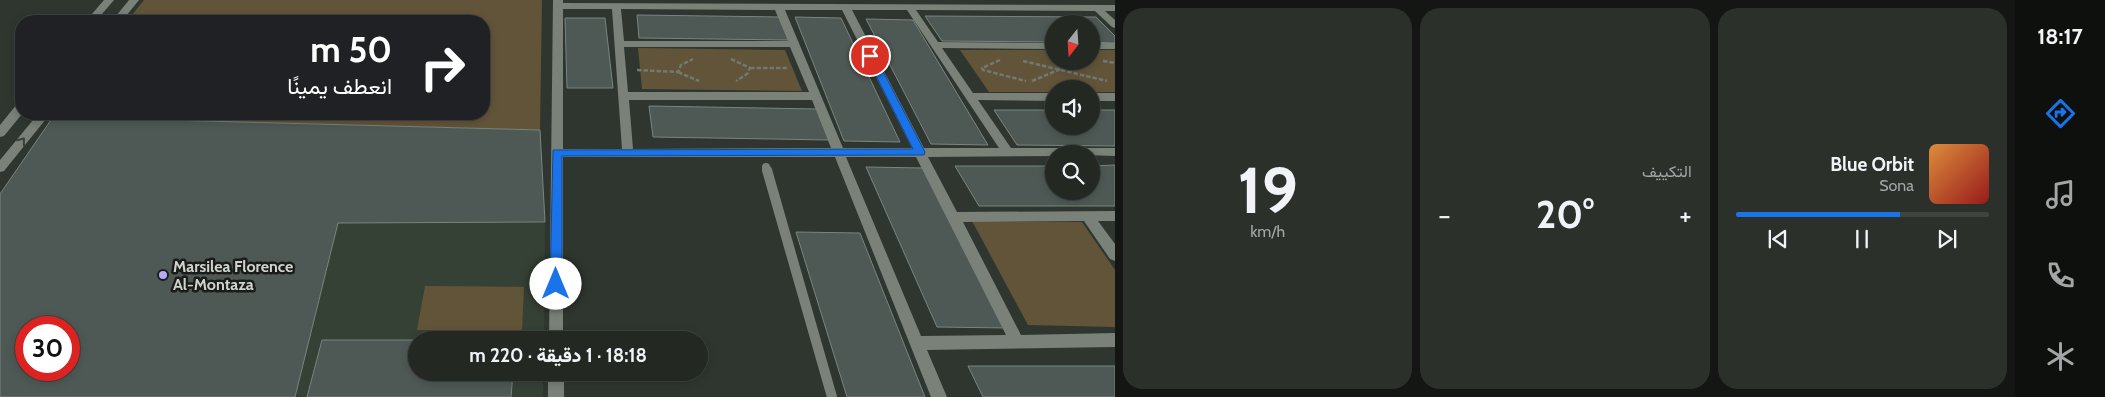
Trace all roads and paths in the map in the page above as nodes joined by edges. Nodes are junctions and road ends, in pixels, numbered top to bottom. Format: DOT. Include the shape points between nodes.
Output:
graph roads {
  1 [pos="109,0"];
  2 [pos="134,0"];
  3 [pos="557,3"];
  4 [pos="616,6"];
  5 [pos="779,7"];
  6 [pos="846,8"];
  7 [pos="910,8"];
  8 [pos="1097,8"];
  9 [pos="1115,8"];
  10 [pos="97,15"];
  11 [pos="122,15"];
  12 [pos="1115,25"];
  13 [pos="619,44"];
  14 [pos="793,44"];
  15 [pos="935,45"];
  16 [pos="1045,46"];
  17 [pos="1100,46"];
  18 [pos="1115,46"];
  19 [pos="697,56"];
  20 [pos="726,57"];
  21 [pos="1004,59"];
  22 [pos="1017,59"];
  23 [pos="1045,66"];
  24 [pos="750,68"];
  25 [pos="787,68"];
  26 [pos="637,70"];
  27 [pos="1060,70"];
  28 [pos="678,72"];
  29 [pos="1111,81"];
  30 [pos="732,83"];
  31 [pos="706,84"];
  32 [pos="623,96"];
  33 [pos="814,96"];
  34 [pos="970,96"];
  35 [pos="1045,97"];
  36 [pos="1100,97"];
  37 [pos="1115,97"];
  38 [pos="15,114"];
  39 [pos="39,120"];
  40 [pos="0,133"];
  41 [pos="839,152"];
  42 [pos="920,152"];
  43 [pos="1008,152"];
  44 [pos="1115,152"];
  45 [pos="556,153"];
  46 [pos="628,153"];
  47 [pos="766,167"];
  48 [pos="0,168"];
  49 [pos="1115,216"];
  50 [pos="953,217"];
  51 [pos="1088,217"];
  52 [pos="1115,255"];
  53 [pos="556,331"];
  54 [pos="1115,340"];
  55 [pos="1017,341"];
  56 [pos="917,343"];
  57 [pos="556,381"];
  58 [pos="556,397"];
  59 [pos="832,397"];
  60 [pos="939,397"];
  1 -- 10 [label="street"];
  2 -- 11 [label="street"];
  3 -- 4 [label="street"];
  3 -- 45 [label="street"];
  4 -- 5 [label="street"];
  4 -- 13 [label="street"];
  5 -- 6 [label="street"];
  5 -- 14 [label="street"];
  6 -- 7 [label="street"];
  6 -- 42 [label="street"];
  7 -- 8 [label="street"];
  7 -- 15 [label="street"];
  8 -- 9 [label="street"];
  8 -- 12 [label="street"];
  13 -- 14 [label="street"];
  13 -- 32 [label="street"];
  14 -- 33 [label="street"];
  15 -- 16 [label="street"];
  15 -- 34 [label="street"];
  17 -- 18 [label="street"];
  19 -- 28 [label="path" via="681,65"];
  20 -- 24 [label="path"];
  21 -- 27 [label="path" via="982,68 989,73 1030,81"];
  22 -- 23 [label="path"];
  24 -- 25 [label="path"];
  24 -- 30 [label="path" via="747,74"];
  26 -- 28 [label="path"];
  27 -- 29 [label="path"];
  28 -- 31 [label="path"];
  32 -- 33 [label="street"];
  32 -- 46 [label="street"];
  33 -- 41 [label="street"];
  34 -- 35 [label="street"];
  34 -- 43 [label="street"];
  36 -- 37 [label="street"];
  38 -- 40 [label="street"];
  48 -- 39 [label="street, one-way"];
  41 -- 42 [label="street"];
  41 -- 46 [label="street"];
  41 -- 56 [label="street"];
  42 -- 43 [label="street"];
  42 -- 50 [label="street"];
  43 -- 44 [label="street"];
  45 -- 46 [label="street"];
  45 -- 53 [label="street"];
  47 -- 59 [label="lane"];
  49 -- 51 [label="street"];
  50 -- 51 [label="street"];
  50 -- 55 [label="street"];
  51 -- 52 [label="street"];
  54 -- 55 [label="street"];
  55 -- 56 [label="street"];
  56 -- 60 [label="street"];
  57 -- 58 [label="street"];
}
